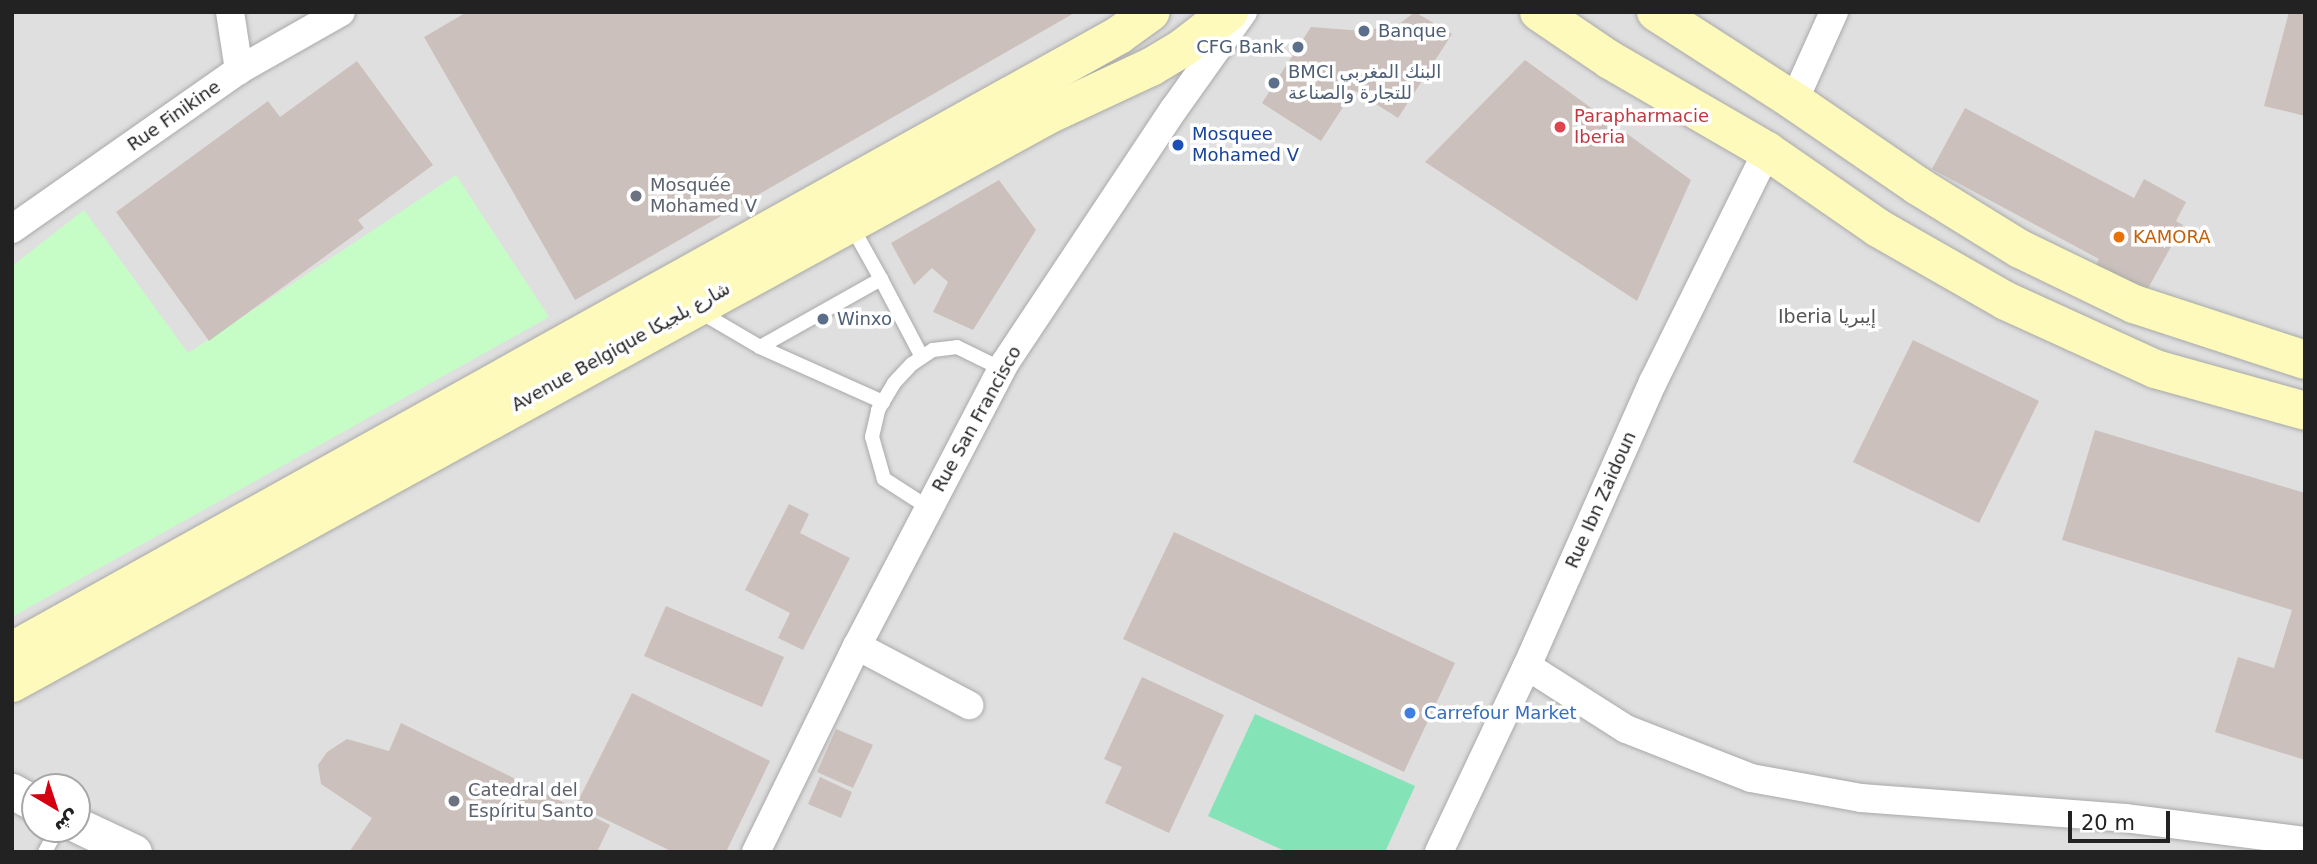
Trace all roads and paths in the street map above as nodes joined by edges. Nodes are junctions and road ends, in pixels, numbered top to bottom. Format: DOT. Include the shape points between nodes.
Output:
graph roads {
  1 [pos="230,12"];
  2 [pos="341,12"];
  3 [pos="1151,12"];
  4 [pos="1229,12"];
  5 [pos="1243,12"];
  6 [pos="1539,12"];
  7 [pos="1656,12"];
  8 [pos="1833,12"];
  9 [pos="239,70"];
  10 [pos="1794,101"];
  11 [pos="1767,151"];
  12 [pos="850,223"];
  13 [pos="12,229"];
  14 [pos="881,279"];
  15 [pos="693,307"];
  16 [pos="760,347"];
  17 [pos="922,357"];
  18 [pos="2305,360"];
  19 [pos="1002,369"];
  20 [pos="883,402"];
  21 [pos="2305,411"];
  22 [pos="929,508"];
  23 [pos="857,646"];
  24 [pos="12,651"];
  25 [pos="1527,666"];
  26 [pos="12,683"];
  27 [pos="969,705"];
  28 [pos="91,832"];
  29 [pos="2305,841"];
  30 [pos="134,852"];
  31 [pos="756,852"];
  32 [pos="1439,852"];
  1 -- 9 [label="street"];
  2 -- 9 [label="street, Rue Finikine"];
  3 -- 24 [label="main road, Avenue Belgique شارع بلجيكا" via="1095,49"];
  4 -- 12 [label="main road, Avenue Belgique شارع بلجيكا" via="1151,67 1048,114"];
  5 -- 19 [label="street, Rue San Francisco"];
  6 -- 11 [label="main road" via="1610,60"];
  7 -- 10 [label="main road"];
  8 -- 10 [label="street"];
  9 -- 13 [label="street, Rue Finikine"];
  10 -- 18 [label="main road" via="1917,186 2020,248 2134,304"];
  11 -- 21 [label="main road" via="1878,228 2006,301 2155,369"];
  11 -- 25 [label="street, Rue Ibn Zaidoun" via="1653,382"];
  12 -- 14 [label="lane"];
  12 -- 15 [label="main road, Avenue Belgique شارع بلجيكا"];
  14 -- 16 [label="lane"];
  14 -- 17 [label="lane"];
  15 -- 16 [label="lane"];
  15 -- 26 [label="main road, Avenue Belgique شارع بلجيكا"];
  16 -- 20 [label="lane"];
  17 -- 19 [label="lane" via="933,349 957,347"];
  17 -- 20 [label="lane" via="894,383"];
  19 -- 22 [label="street, Rue San Francisco"];
  20 -- 22 [label="lane" via="872,436 884,479"];
  22 -- 23 [label="street, Rue San Francisco"];
  23 -- 27 [label="street"];
  23 -- 31 [label="street, Rue San Francisco"];
  25 -- 29 [label="street" via="1626,729 1751,778 1861,798 2125,818"];
  25 -- 32 [label="street, Rue Ibn Zaidoun"];
  28 -- 30 [label="street"];
}
